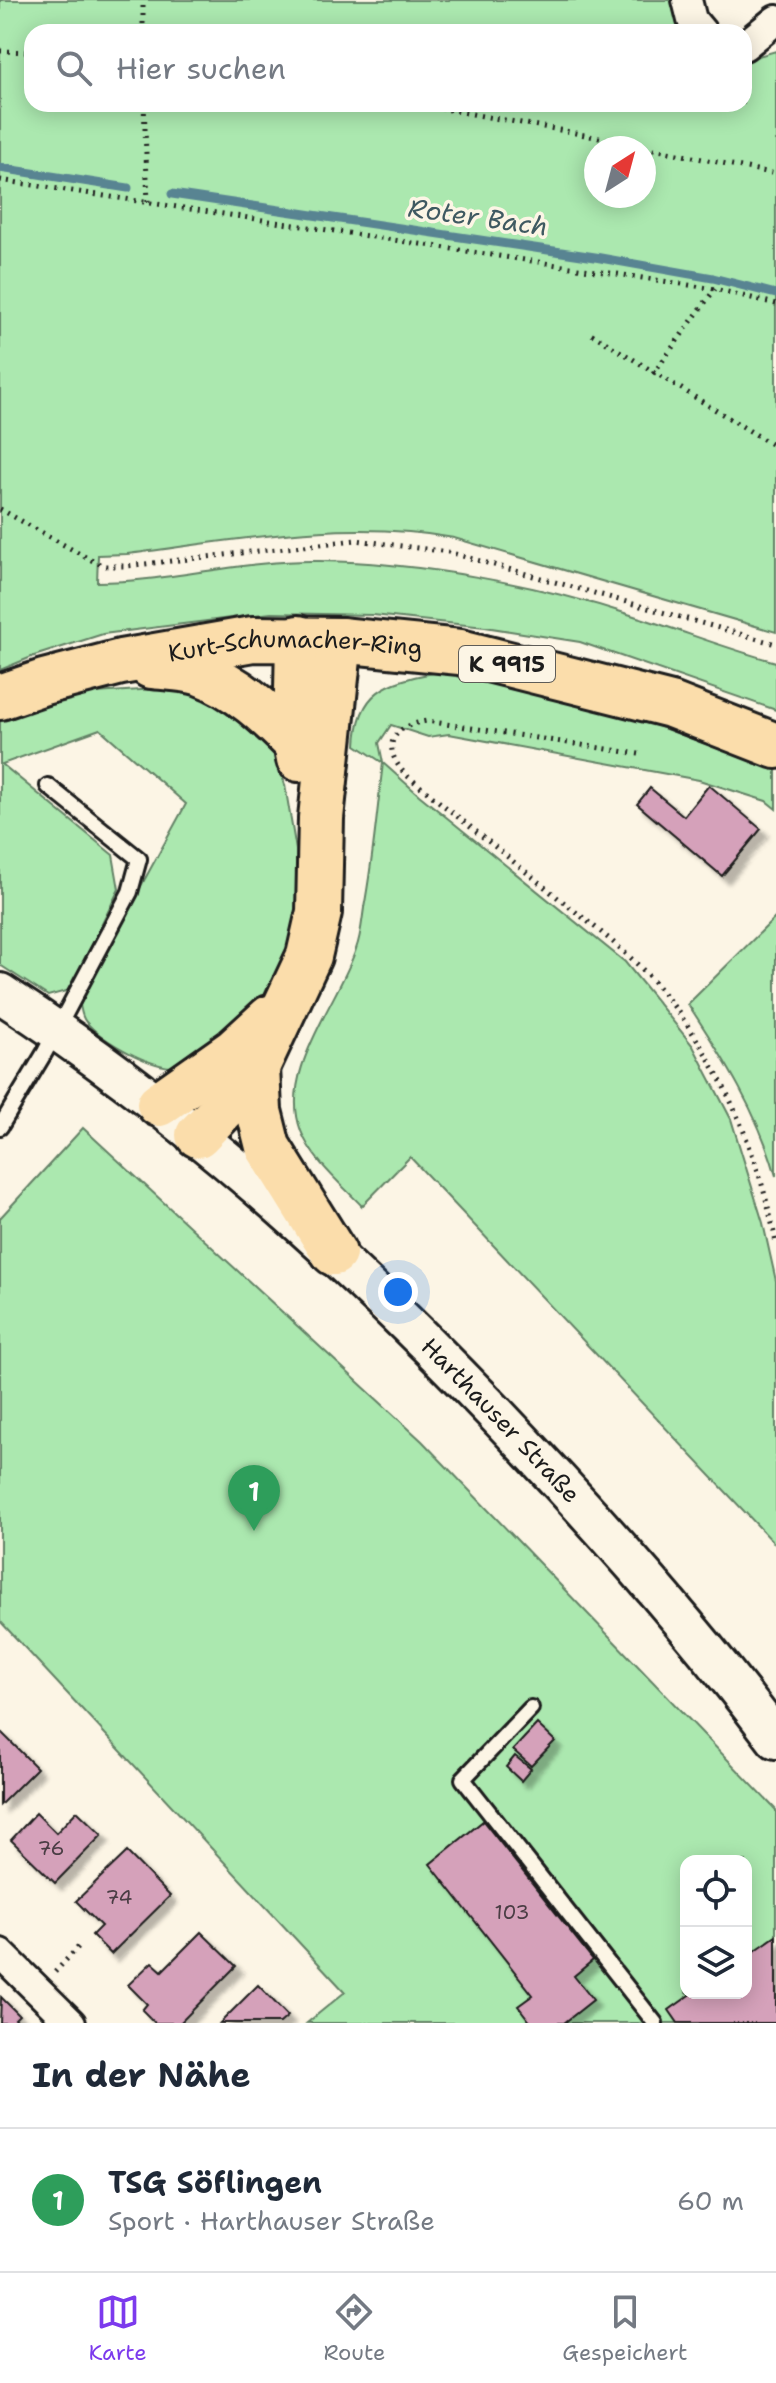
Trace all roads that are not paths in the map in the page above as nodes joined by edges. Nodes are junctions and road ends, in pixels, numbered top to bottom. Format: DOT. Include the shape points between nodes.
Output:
graph roads {
  1 [pos="687,0"];
  2 [pos="776,20"];
  3 [pos="695,24"];
  4 [pos="752,40"];
  5 [pos="319,639"];
  6 [pos="121,662"];
  7 [pos="0,697"];
  8 [pos="296,743"];
  9 [pos="776,746"];
  10 [pos="48,786"];
  11 [pos="321,818"];
  12 [pos="0,993"];
  13 [pos="287,1003"];
  14 [pos="57,1029"];
  15 [pos="257,1067"];
  16 [pos="159,1104"];
  17 [pos="0,1127"];
  18 [pos="198,1135"];
  19 [pos="334,1253"];
  20 [pos="531,1708"];
  21 [pos="776,1739"];
  22 [pos="0,1953"];
  23 [pos="71,2023"];
  24 [pos="655,2023"];
  1 -- 3 [label="street"];
  2 -- 4 [label="street"];
  5 -- 6 [label="main road, Kurt-Schumacher-Ring / K 9915" via="253,639"];
  5 -- 8 [label="main road, K 9915"];
  5 -- 9 [label="main road, Kurt-Schumacher-Ring / K 9915" via="460,652 671,705"];
  5 -- 11 [label="main road, K 9915"];
  6 -- 7 [label="main road, Kurt-Schumacher-Ring / K 9915"];
  6 -- 8 [label="main road, K 9915" via="199,672 262,708"];
  8 -- 11 [label="main road, K 9915"];
  10 -- 14 [label="lane" via="139,859 130,892"];
  11 -- 13 [label="main road, K 9915" via="319,912 309,956"];
  12 -- 14 [label="street, Harthauser Straße"];
  13 -- 15 [label="main road, K 9915"];
  13 -- 16 [label="main road, K 9915" via="234,1051"];
  14 -- 16 [label="street, Harthauser Straße"];
  14 -- 17 [label="lane"];
  15 -- 18 [label="main road, K 9915"];
  15 -- 19 [label="main road, K 9915" via="259,1111 268,1147"];
  16 -- 18 [label="street, Harthauser Straße"];
  18 -- 19 [label="street, Harthauser Straße"];
  19 -- 21 [label="street, Harthauser Straße" via="580,1502"];
  20 -- 24 [label="lane" via="463,1779"];
  22 -- 23 [label="street"];
}
